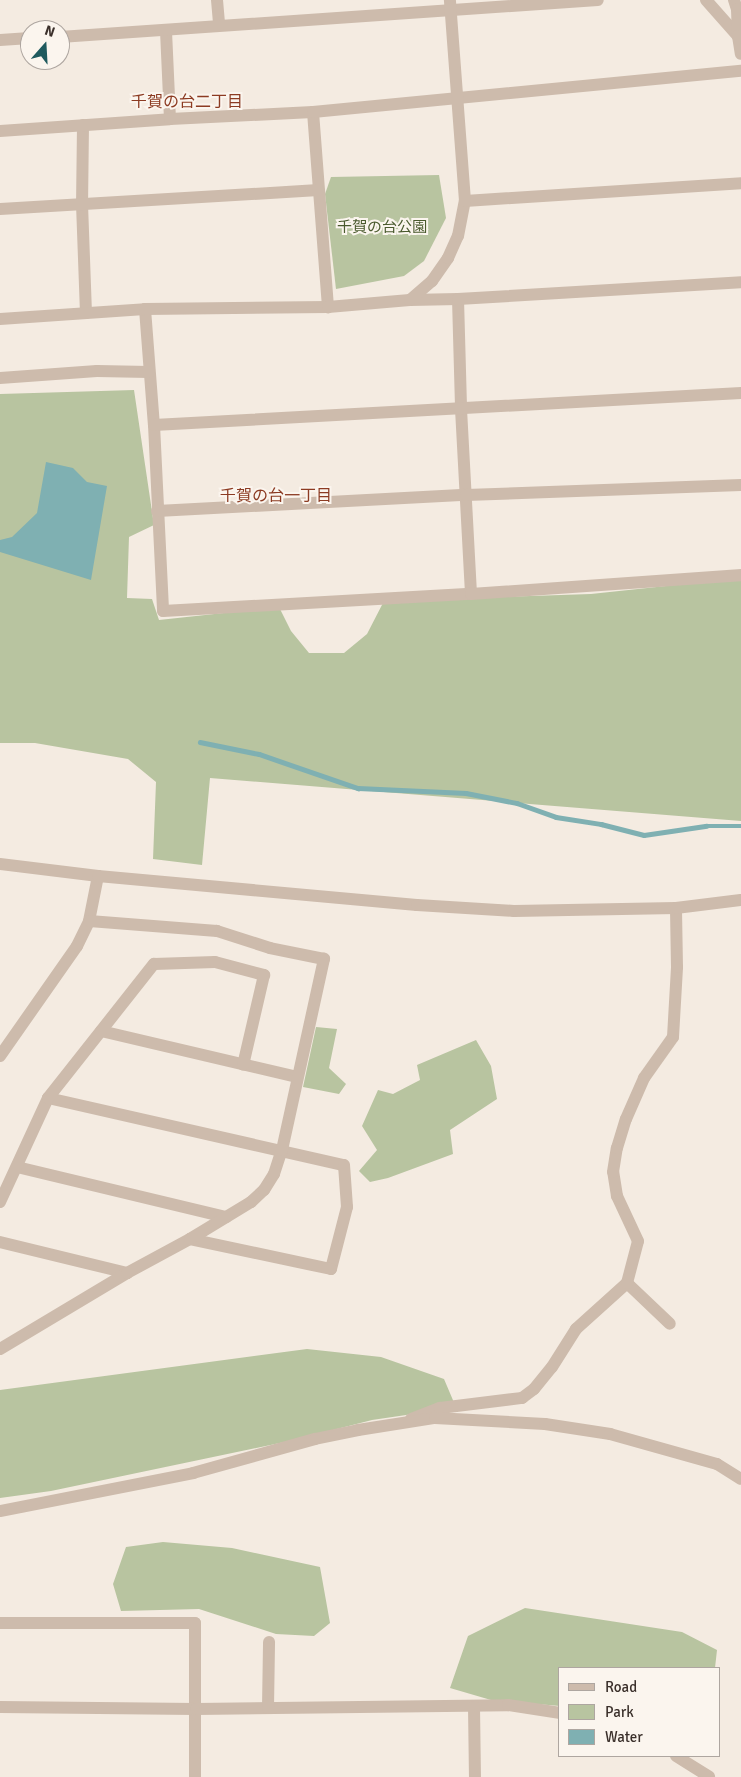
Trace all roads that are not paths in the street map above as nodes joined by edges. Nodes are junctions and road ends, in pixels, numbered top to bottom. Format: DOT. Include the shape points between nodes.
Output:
graph roads {
  1 [pos="217,0"];
  2 [pos="598,0"];
  3 [pos="706,0"];
  4 [pos="734,0"];
  5 [pos="451,6"];
  6 [pos="219,25"];
  7 [pos="166,31"];
  8 [pos="70,36"];
  9 [pos="738,36"];
  10 [pos="20,39"];
  11 [pos="0,40"];
  12 [pos="741,54"];
  13 [pos="741,71"];
  14 [pos="457,99"];
  15 [pos="313,112"];
  16 [pos="170,119"];
  17 [pos="83,125"];
  18 [pos="0,131"];
  19 [pos="741,183"];
  20 [pos="318,190"];
  21 [pos="465,201"];
  22 [pos="82,204"];
  23 [pos="0,209"];
  24 [pos="741,282"];
  25 [pos="458,299"];
  26 [pos="410,300"];
  27 [pos="328,307"];
  28 [pos="145,309"];
  29 [pos="86,313"];
  30 [pos="0,318"];
  31 [pos="148,372"];
  32 [pos="0,378"];
  33 [pos="741,393"];
  34 [pos="461,409"];
  35 [pos="154,425"];
  36 [pos="741,485"];
  37 [pos="466,494"];
  38 [pos="157,511"];
  39 [pos="741,575"];
  40 [pos="471,594"];
  41 [pos="0,864"];
  42 [pos="98,876"];
  43 [pos="741,900"];
  44 [pos="676,908"];
  45 [pos="90,921"];
  46 [pos="101,1031"];
  47 [pos="0,1056"];
  48 [pos="243,1064"];
  49 [pos="297,1077"];
  50 [pos="48,1098"];
  51 [pos="282,1150"];
  52 [pos="16,1167"];
  53 [pos="0,1202"];
  54 [pos="226,1216"];
  55 [pos="190,1239"];
  56 [pos="0,1242"];
  57 [pos="127,1273"];
  58 [pos="627,1282"];
  59 [pos="670,1324"];
  60 [pos="0,1349"];
  61 [pos="404,1421"];
  62 [pos="741,1479"];
  63 [pos="0,1511"];
  64 [pos="0,1623"];
  65 [pos="269,1642"];
  66 [pos="0,1706"];
  67 [pos="474,1707"];
  68 [pos="268,1708"];
  69 [pos="196,1709"];
  70 [pos="558,1713"];
  71 [pos="678,1757"];
  72 [pos="195,1777"];
  73 [pos="475,1777"];
  74 [pos="708,1777"];
  1 -- 6 [label="street"];
  2 -- 5 [label="street"];
  3 -- 9 [label="street"];
  4 -- 9 [label="street"];
  5 -- 6 [label="street"];
  5 -- 14 [label="street"];
  6 -- 7 [label="street"];
  7 -- 8 [label="street"];
  7 -- 16 [label="street"];
  9 -- 12 [label="street"];
  10 -- 11 [label="street"];
  13 -- 14 [label="street"];
  14 -- 15 [label="street"];
  14 -- 21 [label="street"];
  15 -- 16 [label="street"];
  15 -- 20 [label="street"];
  16 -- 17 [label="street"];
  17 -- 18 [label="street"];
  17 -- 22 [label="street"];
  19 -- 21 [label="street"];
  20 -- 22 [label="street"];
  20 -- 27 [label="street"];
  21 -- 26 [label="street" via="458,236 448,258 432,281"];
  22 -- 23 [label="street"];
  22 -- 29 [label="street"];
  24 -- 25 [label="street"];
  25 -- 26 [label="street"];
  25 -- 34 [label="street"];
  26 -- 27 [label="street"];
  27 -- 28 [label="street"];
  28 -- 29 [label="street"];
  28 -- 31 [label="street"];
  29 -- 30 [label="street"];
  31 -- 32 [label="street" via="97,371"];
  31 -- 35 [label="street"];
  33 -- 34 [label="street"];
  34 -- 35 [label="street"];
  34 -- 37 [label="street"];
  35 -- 38 [label="street"];
  36 -- 37 [label="street"];
  37 -- 38 [label="street"];
  37 -- 40 [label="street"];
  38 -- 40 [label="street" via="163,611"];
  39 -- 40 [label="street"];
  41 -- 42 [label="street"];
  42 -- 44 [label="street" via="514,911"];
  42 -- 45 [label="street"];
  43 -- 44 [label="street"];
  44 -- 58 [label="street" via="677,967 672,1037 644,1078 624,1126 613,1172 617,1196 638,1241"];
  45 -- 47 [label="street" via="77,946"];
  45 -- 49 [label="street" via="217,931 270,948 324,959"];
  46 -- 48 [label="street"];
  46 -- 48 [label="street" via="154,964 214,962 264,975"];
  46 -- 50 [label="street"];
  48 -- 49 [label="street"];
  49 -- 51 [label="street"];
  50 -- 51 [label="street"];
  50 -- 52 [label="street"];
  51 -- 54 [label="street" via="274,1174 264,1190 251,1202"];
  51 -- 55 [label="street" via="344,1164 347,1207 331,1269"];
  52 -- 53 [label="street"];
  52 -- 54 [label="street"];
  54 -- 55 [label="street"];
  55 -- 57 [label="street"];
  56 -- 57 [label="street"];
  57 -- 60 [label="street"];
  58 -- 59 [label="street"];
  58 -- 61 [label="street" via="576,1329 552,1367 522,1398 440,1408"];
  61 -- 62 [label="street" via="435,1418 545,1424 610,1434 716,1464"];
  61 -- 63 [label="street" via="315,1439 164,1480"];
  64 -- 69 [label="street" via="195,1623"];
  65 -- 68 [label="street"];
  66 -- 69 [label="street"];
  67 -- 68 [label="street"];
  67 -- 70 [label="street" via="508,1705"];
  67 -- 73 [label="street"];
  68 -- 69 [label="street"];
  69 -- 72 [label="street"];
  71 -- 74 [label="street"];
}
